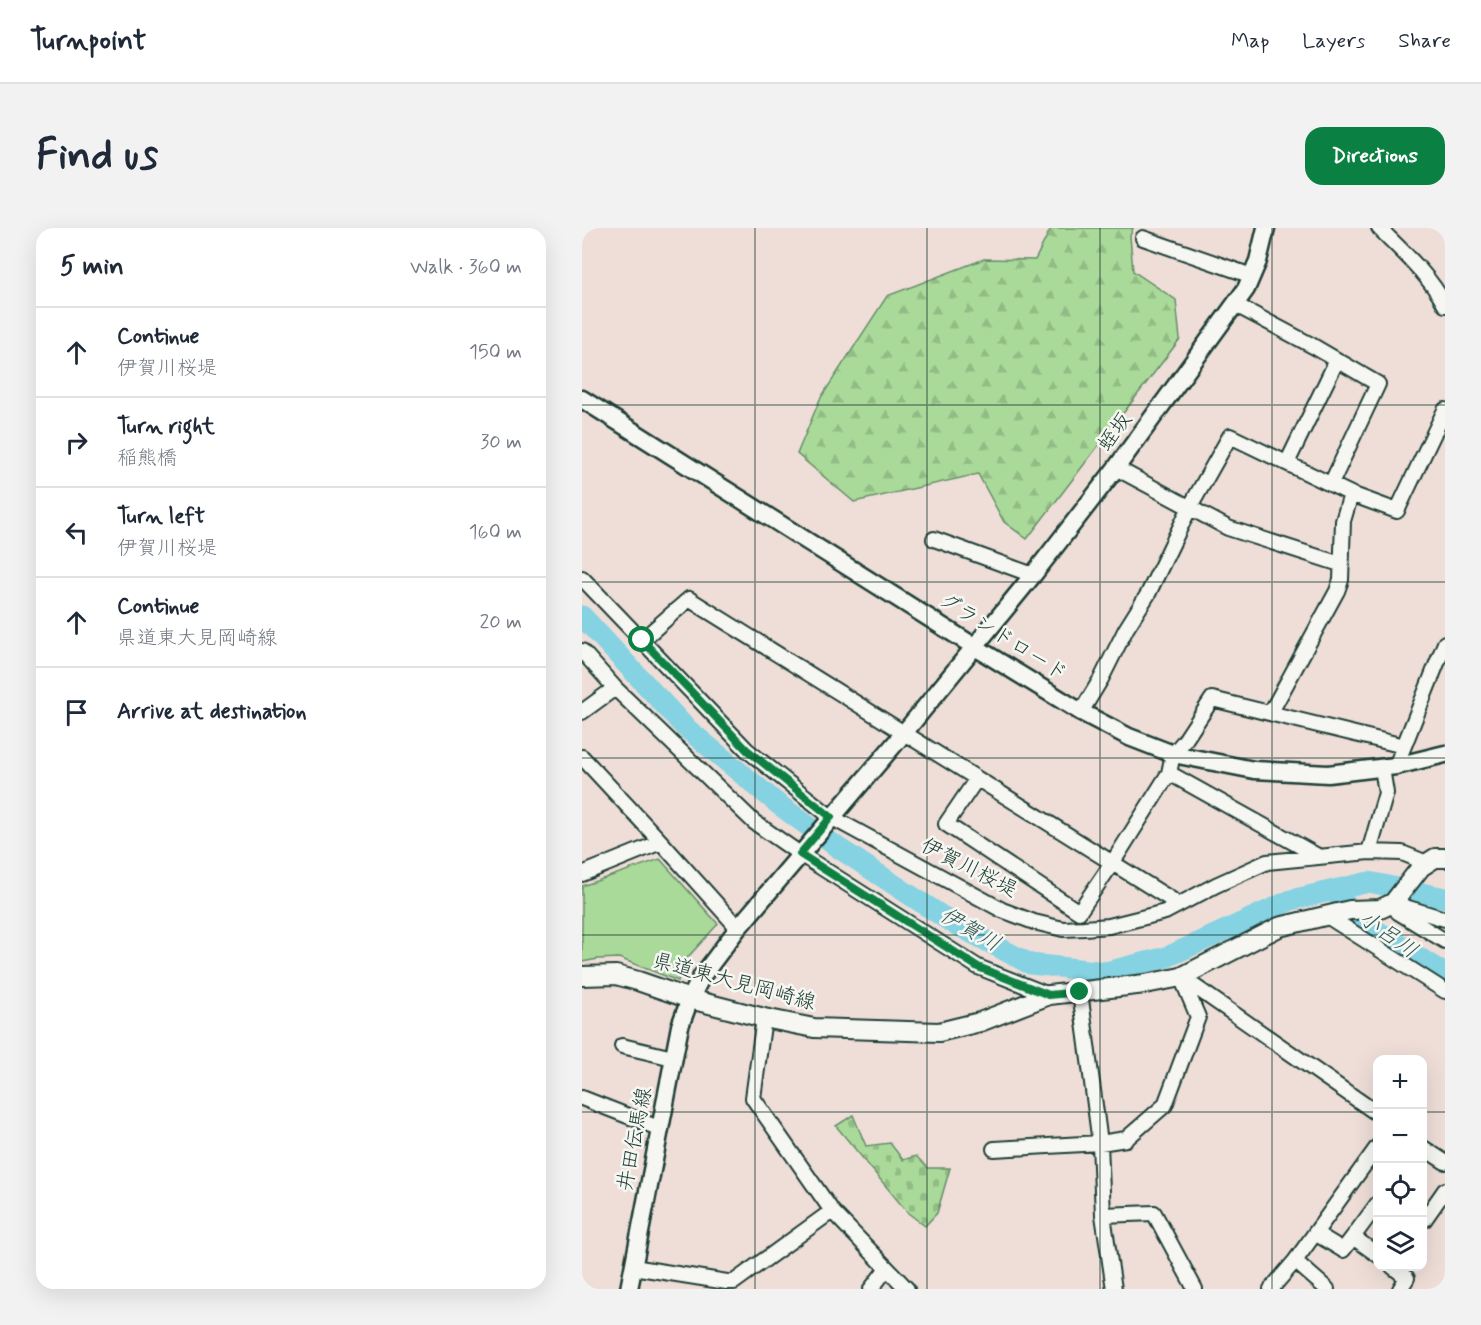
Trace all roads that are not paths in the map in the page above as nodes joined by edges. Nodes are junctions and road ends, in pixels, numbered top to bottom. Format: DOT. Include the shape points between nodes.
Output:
graph roads {
  1 [pos="1266,228"];
  2 [pos="1379,228"];
  3 [pos="1143,238"];
  4 [pos="1252,276"];
  5 [pos="1236,305"];
  6 [pos="1445,305"];
  7 [pos="1337,360"];
  8 [pos="582,399"];
  9 [pos="1445,410"];
  10 [pos="1287,463"];
  11 [pos="1116,468"];
  12 [pos="1331,484"];
  13 [pos="1351,494"];
  14 [pos="1190,507"];
  15 [pos="934,539"];
  16 [pos="1340,564"];
  17 [pos="1034,575"];
  18 [pos="582,578"];
  19 [pos="642,640"];
  20 [pos="1445,644"];
  21 [pos="975,647"];
  22 [pos="582,651"];
  23 [pos="615,688"];
  24 [pos="582,712"];
  25 [pos="1081,712"];
  26 [pos="1271,712"];
  27 [pos="904,734"];
  28 [pos="1404,746"];
  29 [pos="1173,754"];
  30 [pos="1445,754"];
  31 [pos="582,758"];
  32 [pos="1389,767"];
  33 [pos="1169,773"];
  34 [pos="976,780"];
  35 [pos="831,817"];
  36 [pos="661,842"];
  37 [pos="1369,852"];
  38 [pos="800,854"];
  39 [pos="1318,856"];
  40 [pos="1436,861"];
  41 [pos="1113,862"];
  42 [pos="582,874"];
  43 [pos="1172,900"];
  44 [pos="1387,906"];
  45 [pos="1326,916"];
  46 [pos="1445,919"];
  47 [pos="738,928"];
  48 [pos="1445,941"];
  49 [pos="582,976"];
  50 [pos="1181,977"];
  51 [pos="1445,991"];
  52 [pos="1080,992"];
  53 [pos="1049,995"];
  54 [pos="690,999"];
  55 [pos="764,1018"];
  56 [pos="622,1046"];
  57 [pos="673,1058"];
  58 [pos="582,1098"];
  59 [pos="1373,1111"];
  60 [pos="661,1129"];
  61 [pos="1100,1143"];
  62 [pos="994,1149"];
  63 [pos="1427,1150"];
  64 [pos="1373,1152"];
  65 [pos="1445,1162"];
  66 [pos="1445,1190"];
  67 [pos="1373,1209"];
  68 [pos="832,1211"];
  69 [pos="1103,1215"];
  70 [pos="1426,1217"];
  71 [pos="1315,1233"];
  72 [pos="1353,1237"];
  73 [pos="1373,1252"];
  74 [pos="1295,1261"];
  75 [pos="633,1267"];
  76 [pos="887,1268"];
  77 [pos="1398,1271"];
  78 [pos="735,1287"];
  79 [pos="629,1289"];
  80 [pos="871,1289"];
  81 [pos="907,1289"];
  82 [pos="1114,1289"];
  83 [pos="1195,1289"];
  84 [pos="1271,1289"];
  85 [pos="1328,1289"];
  86 [pos="1400,1289"];
  1 -- 4 [label="street, 蛭坂"];
  2 -- 6 [label="street" via="1439,293"];
  3 -- 4 [label="street"];
  4 -- 5 [label="street, 蛭坂"];
  5 -- 7 [label="street"];
  5 -- 11 [label="street, 蛭坂"];
  7 -- 10 [label="street"];
  7 -- 12 [label="street" via="1378,384"];
  8 -- 21 [label="street, グランドロード"];
  9 -- 13 [label="street" via="1397,511"];
  10 -- 12 [label="street"];
  10 -- 14 [label="street" via="1230,436"];
  11 -- 14 [label="street"];
  11 -- 17 [label="street, 蛭坂"];
  12 -- 13 [label="street"];
  13 -- 16 [label="street" via="1343,520"];
  14 -- 16 [label="street" via="1228,528"];
  14 -- 25 [label="street" via="1148,594"];
  15 -- 17 [label="street"];
  16 -- 26 [label="street" via="1337,591"];
  17 -- 21 [label="street, 蛭坂"];
  18 -- 19 [label="street, 伊賀川桜堤"];
  19 -- 27 [label="street" via="689,599"];
  19 -- 35 [label="street, 伊賀川桜堤" via="747,750"];
  20 -- 28 [label="street"];
  21 -- 25 [label="street, グランドロード"];
  21 -- 27 [label="street, 蛭坂"];
  22 -- 23 [label="street"];
  23 -- 24 [label="street"];
  23 -- 38 [label="street" via="754,822"];
  25 -- 29 [label="street, グランドロード"];
  26 -- 28 [label="street"];
  26 -- 29 [label="street" via="1212,699"];
  27 -- 34 [label="street"];
  27 -- 35 [label="street, 蛭坂"];
  28 -- 32 [label="street"];
  29 -- 32 [label="street, グランドロード" via="1254,770 1328,774"];
  29 -- 33 [label="street"];
  30 -- 32 [label="street, グランドロード"];
  31 -- 36 [label="street"];
  32 -- 37 [label="street" via="1386,793"];
  33 -- 39 [label="street"];
  33 -- 41 [label="street"];
  34 -- 41 [label="street"];
  34 -- 41 [label="street" via="946,824 1079,912"];
  35 -- 38 [label="street, 井田伝馬線"];
  35 -- 39 [label="street, 伊賀川桜堤" via="1002,910 1063,929 1109,926 1165,912 1268,862"];
  36 -- 42 [label="street"];
  36 -- 47 [label="street"];
  37 -- 39 [label="street, 伊賀川桜堤"];
  37 -- 40 [label="street, 伊賀川桜堤" via="1401,853"];
  38 -- 47 [label="street, 井田伝馬線"];
  38 -- 53 [label="street" via="978,967"];
  40 -- 44 [label="main road"];
  41 -- 43 [label="street"];
  44 -- 45 [label="main road, 県道東大見岡崎線"];
  44 -- 46 [label="street"];
  44 -- 48 [label="street"];
  45 -- 50 [label="main road, 県道東大見岡崎線" via="1279,927"];
  45 -- 51 [label="street"];
  47 -- 54 [label="street, 井田伝馬線"];
  49 -- 54 [label="main road, 県道東大見岡崎線" via="616,975"];
  50 -- 52 [label="main road, 県道東大見岡崎線"];
  50 -- 59 [label="street"];
  50 -- 61 [label="street" via="1198,1017 1165,1105 1126,1139"];
  52 -- 53 [label="main road, 県道東大見岡崎線"];
  52 -- 61 [label="street"];
  53 -- 55 [label="main road, 県道東大見岡崎線" via="980,1022 939,1032 814,1028"];
  54 -- 55 [label="main road, 県道東大見岡崎線"];
  54 -- 57 [label="street, 井田伝馬線"];
  55 -- 68 [label="street" via="753,1098"];
  56 -- 57 [label="street"];
  57 -- 60 [label="street, 井田伝馬線"];
  58 -- 60 [label="street"];
  60 -- 75 [label="street, 井田伝馬線"];
  61 -- 62 [label="street"];
  61 -- 69 [label="street"];
  63 -- 65 [label="street"];
  64 -- 71 [label="street"];
  66 -- 70 [label="street"];
  67 -- 72 [label="street"];
  68 -- 76 [label="street"];
  68 -- 78 [label="street"];
  69 -- 82 [label="street"];
  69 -- 83 [label="street" via="1154,1213"];
  71 -- 72 [label="street" via="1343,1250"];
  71 -- 74 [label="street"];
  72 -- 73 [label="street"];
  74 -- 84 [label="street"];
  74 -- 85 [label="street"];
  75 -- 78 [label="street" via="727,1282"];
  75 -- 79 [label="street, 井田伝馬線"];
  76 -- 80 [label="street"];
  76 -- 81 [label="street"];
  77 -- 86 [label="street" via="1407,1278"];
}
